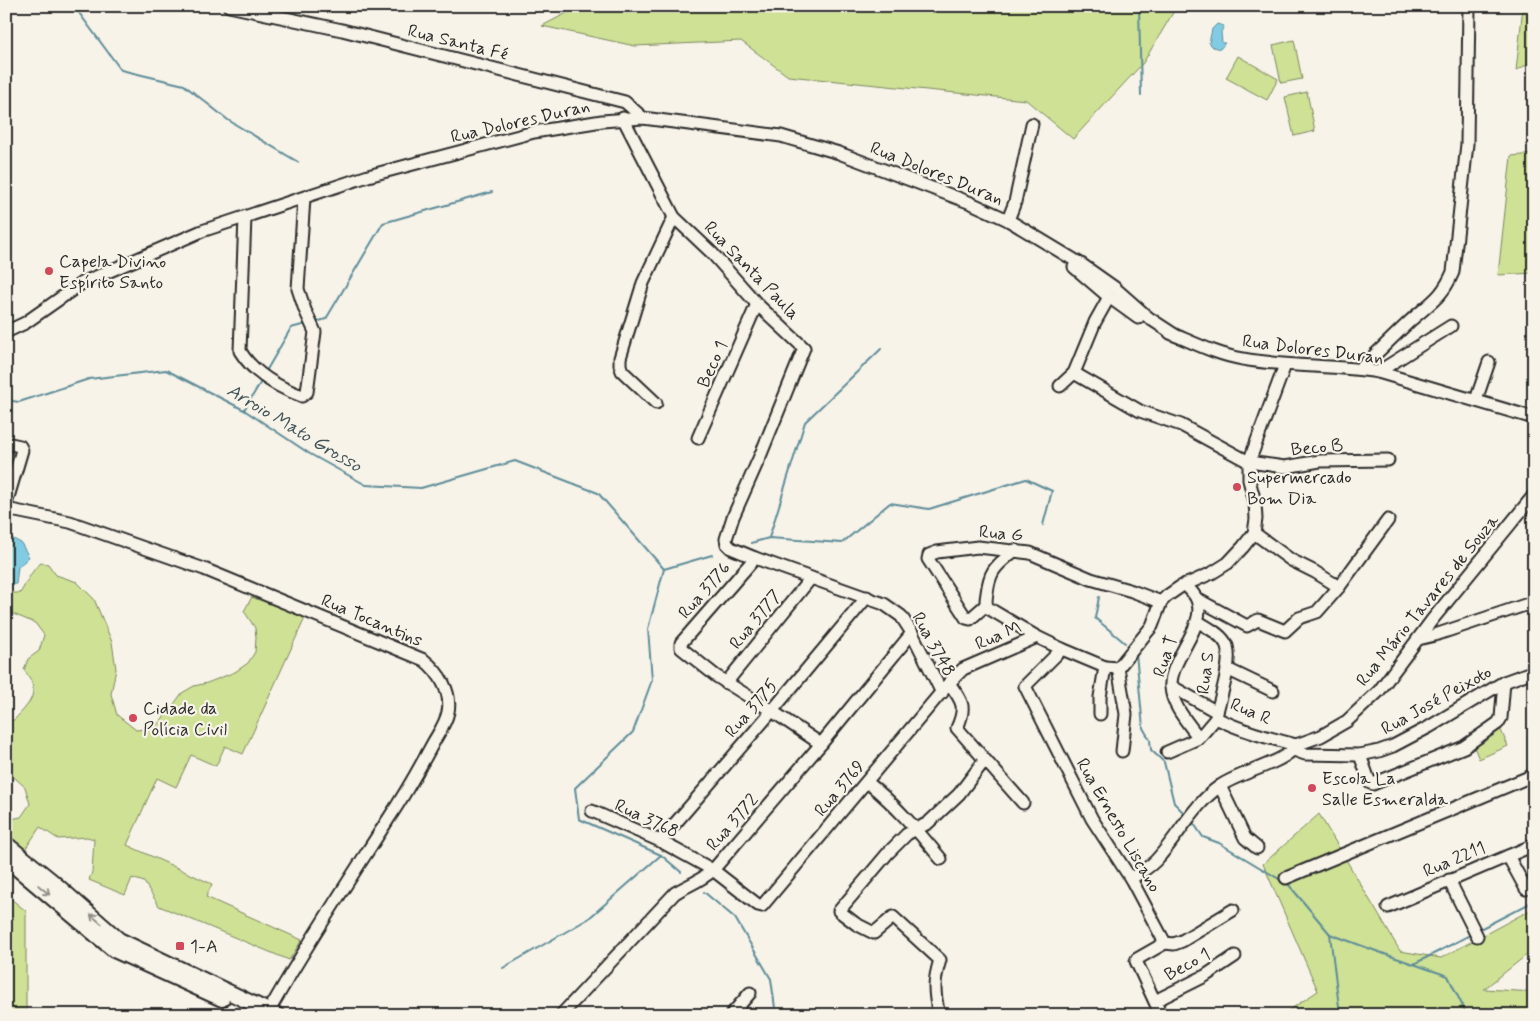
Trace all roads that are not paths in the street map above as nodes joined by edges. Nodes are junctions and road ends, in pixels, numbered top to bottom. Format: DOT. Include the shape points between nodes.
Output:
graph roads {
  1 [pos="229,6"];
  2 [pos="1469,6"];
  3 [pos="623,118"];
  4 [pos="642,118"];
  5 [pos="1032,124"];
  6 [pos="304,198"];
  7 [pos="245,217"];
  8 [pos="674,217"];
  9 [pos="1008,220"];
  10 [pos="1113,291"];
  11 [pos="757,304"];
  12 [pos="1451,326"];
  13 [pos="6,332"];
  14 [pos="1489,362"];
  15 [pos="1285,365"];
  16 [pos="1360,369"];
  17 [pos="1074,372"];
  18 [pos="1378,372"];
  19 [pos="1060,386"];
  20 [pos="1476,400"];
  21 [pos="656,403"];
  22 [pos="1534,418"];
  23 [pos="698,438"];
  24 [pos="6,443"];
  25 [pos="1388,460"];
  26 [pos="1249,462"];
  27 [pos="1534,495"];
  28 [pos="6,504"];
  29 [pos="6,509"];
  30 [pos="1388,520"];
  31 [pos="1254,533"];
  32 [pos="1015,550"];
  33 [pos="755,558"];
  34 [pos="772,565"];
  35 [pos="811,578"];
  36 [pos="1185,584"];
  37 [pos="1339,587"];
  38 [pos="867,597"];
  39 [pos="1197,599"];
  40 [pos="1161,602"];
  41 [pos="1534,602"];
  42 [pos="986,606"];
  43 [pos="1197,621"];
  44 [pos="912,633"];
  45 [pos="1037,637"];
  46 [pos="1418,639"];
  47 [pos="1062,649"];
  48 [pos="1105,667"];
  49 [pos="1118,668"];
  50 [pos="1227,669"];
  51 [pos="1534,671"];
  52 [pos="1504,682"];
  53 [pos="726,683"];
  54 [pos="1170,686"];
  55 [pos="945,688"];
  56 [pos="1272,691"];
  57 [pos="772,711"];
  58 [pos="1100,714"];
  59 [pos="1217,715"];
  60 [pos="1198,738"];
  61 [pos="821,744"];
  62 [pos="1295,748"];
  63 [pos="1122,751"];
  64 [pos="1167,752"];
  65 [pos="1360,754"];
  66 [pos="984,761"];
  67 [pos="1534,775"];
  68 [pos="867,782"];
  69 [pos="1220,786"];
  70 [pos="1023,804"];
  71 [pos="592,811"];
  72 [pos="916,829"];
  73 [pos="660,841"];
  74 [pos="6,844"];
  75 [pos="1534,845"];
  76 [pos="1257,848"];
  77 [pos="1508,856"];
  78 [pos="6,859"];
  79 [pos="941,859"];
  80 [pos="713,870"];
  81 [pos="1286,878"];
  82 [pos="1131,879"];
  83 [pos="1449,880"];
  84 [pos="1526,889"];
  85 [pos="762,906"];
  86 [pos="1388,907"];
  87 [pos="1232,910"];
  88 [pos="1477,936"];
  89 [pos="1165,943"];
  90 [pos="1235,956"];
  91 [pos="750,992"];
  92 [pos="1155,1002"];
  93 [pos="267,1014"];
  94 [pos="562,1015"];
  95 [pos="731,1015"];
  96 [pos="939,1015"];
  97 [pos="1161,1015"];
  1 -- 4 [label="street, Rua Santa Fé" via="342,30 625,102"];
  2 -- 16 [label="street" via="1467,144 1453,272 1437,298"];
  3 -- 4 [label="street, Rua Dolores Duran"];
  3 -- 6 [label="street, Rua Dolores Duran" via="534,132 368,176"];
  3 -- 8 [label="street, Rua Santa Paula"];
  4 -- 9 [label="street, Rua Dolores Duran" via="781,136 839,153 971,202"];
  5 -- 9 [label="street"];
  6 -- 7 [label="street, Rua Dolores Duran"];
  6 -- 7 [label="street" via="298,289 315,332 307,392 302,396 279,387 258,373 240,351"];
  7 -- 13 [label="street, Rua Dolores Duran" via="202,231 82,283 25,323"];
  8 -- 11 [label="street, Rua Santa Paula"];
  8 -- 21 [label="street" via="643,282 620,358 622,371"];
  9 -- 10 [label="street, Rua Dolores Duran"];
  10 -- 15 [label="street, Rua Dolores Duran" via="1140,319 1157,328 1224,355"];
  10 -- 17 [label="street" via="1095,322"];
  11 -- 23 [label="street, Beco 1"];
  11 -- 33 [label="street, Rua Santa Paula" via="804,348 726,539 731,548"];
  12 -- 18 [label="street"];
  14 -- 20 [label="street"];
  15 -- 16 [label="street, Rua Dolores Duran"];
  15 -- 26 [label="street"];
  16 -- 18 [label="street, Rua Dolores Duran"];
  17 -- 19 [label="street"];
  17 -- 26 [label="street" via="1140,411 1181,425"];
  18 -- 20 [label="street, Rua Dolores Duran"];
  20 -- 22 [label="street, Rua Dolores Duran"];
  24 -- 28 [label="street" via="20,446 22,450"];
  25 -- 26 [label="street, Beco B" via="1320,461 1285,467"];
  26 -- 31 [label="street" via="1249,480 1255,502"];
  27 -- 46 [label="street, Rua Mário Tavares de Souza"];
  29 -- 93 [label="street, Rua Tocantins" via="70,522 204,569 424,660 442,679 448,699 448,712 443,724 409,787 328,911"];
  30 -- 37 [label="street"];
  31 -- 36 [label="street" via="1228,563"];
  31 -- 37 [label="street" via="1291,560"];
  32 -- 40 [label="street, Rua G"];
  32 -- 42 [label="street" via="992,570"];
  32 -- 42 [label="street, Rua G" via="967,547 927,557 966,618 970,619"];
  33 -- 34 [label="street, Rua Santa Paula"];
  33 -- 53 [label="street, Rua 3776" via="680,646"];
  34 -- 35 [label="street, Rua 3748"];
  35 -- 38 [label="street, Rua 3748"];
  35 -- 53 [label="street, Rua 3777"];
  36 -- 39 [label="street"];
  36 -- 40 [label="street"];
  37 -- 39 [label="street" via="1317,612 1299,618 1286,631 1258,620 1247,626"];
  38 -- 44 [label="street, Rua 3748" via="901,616"];
  38 -- 57 [label="street, Rua 3775"];
  39 -- 43 [label="street, Rua T" via="1200,610"];
  40 -- 49 [label="street" via="1152,626"];
  41 -- 46 [label="street"];
  42 -- 45 [label="street"];
  43 -- 50 [label="street, Rua S" via="1227,646"];
  43 -- 54 [label="street, Rua T"];
  44 -- 55 [label="street, Rua 3748"];
  44 -- 61 [label="street, Rua 3772"];
  45 -- 47 [label="street"];
  45 -- 55 [label="street, Rua M" via="963,669"];
  46 -- 62 [label="street, Rua Mário Tavares de Souza" via="1380,691 1347,721"];
  47 -- 48 [label="street"];
  47 -- 82 [label="street, Rua Ernesto Liscano" via="1025,686 1092,819"];
  48 -- 49 [label="street"];
  48 -- 58 [label="street"];
  49 -- 63 [label="street" via="1126,714"];
  50 -- 56 [label="street"];
  50 -- 59 [label="street, Rua S"];
  51 -- 52 [label="street, Rua José Peixoto"];
  52 -- 65 [label="street, Rua José Peixoto" via="1393,746"];
  52 -- 65 [label="street" via="1498,723 1464,747 1373,784"];
  53 -- 57 [label="street"];
  54 -- 59 [label="street, Rua R"];
  54 -- 60 [label="street, Rua T" via="1179,710"];
  55 -- 66 [label="street, Rua 3748" via="963,704 957,728"];
  55 -- 68 [label="street, Rua 3769"];
  57 -- 61 [label="street"];
  57 -- 73 [label="street, Rua 3775"];
  59 -- 60 [label="street, Rua S"];
  59 -- 62 [label="street, Rua R" via="1234,727"];
  60 -- 64 [label="street, Rua S"];
  61 -- 80 [label="street, Rua 3772"];
  62 -- 65 [label="street, Rua José Peixoto" via="1305,754"];
  62 -- 69 [label="street, Rua Mário Tavares de Souza" via="1287,756"];
  66 -- 70 [label="street, Rua 3748"];
  66 -- 72 [label="street" via="959,794"];
  67 -- 81 [label="street"];
  68 -- 72 [label="street"];
  68 -- 85 [label="street, Rua 3769"];
  69 -- 76 [label="street" via="1245,838"];
  69 -- 82 [label="street, Rua Mário Tavares de Souza" via="1201,804 1158,859"];
  71 -- 73 [label="street, Rua 3768"];
  72 -- 79 [label="street"];
  72 -- 96 [label="street" via="888,853 839,911 874,933 893,917 940,960 934,977"];
  73 -- 80 [label="street, Rua 3768"];
  93 -- 74 [label="main road, one-way" via="119,940"];
  75 -- 77 [label="street, Rua 2211"];
  77 -- 83 [label="street, Rua 2211"];
  77 -- 84 [label="street"];
  78 -- 93 [label="main road, one-way" via="114,950"];
  80 -- 85 [label="street, Rua 3768"];
  80 -- 94 [label="street, Rua 3772" via="702,880 675,893"];
  82 -- 89 [label="street, Rua Ernesto Liscano"];
  83 -- 86 [label="street, Rua 2211"];
  83 -- 88 [label="street"];
  87 -- 89 [label="street" via="1182,942"];
  89 -- 92 [label="street" via="1136,961"];
  90 -- 92 [label="street, Beco 1"];
  91 -- 95 [label="street"];
  92 -- 97 [label="street"];
}
